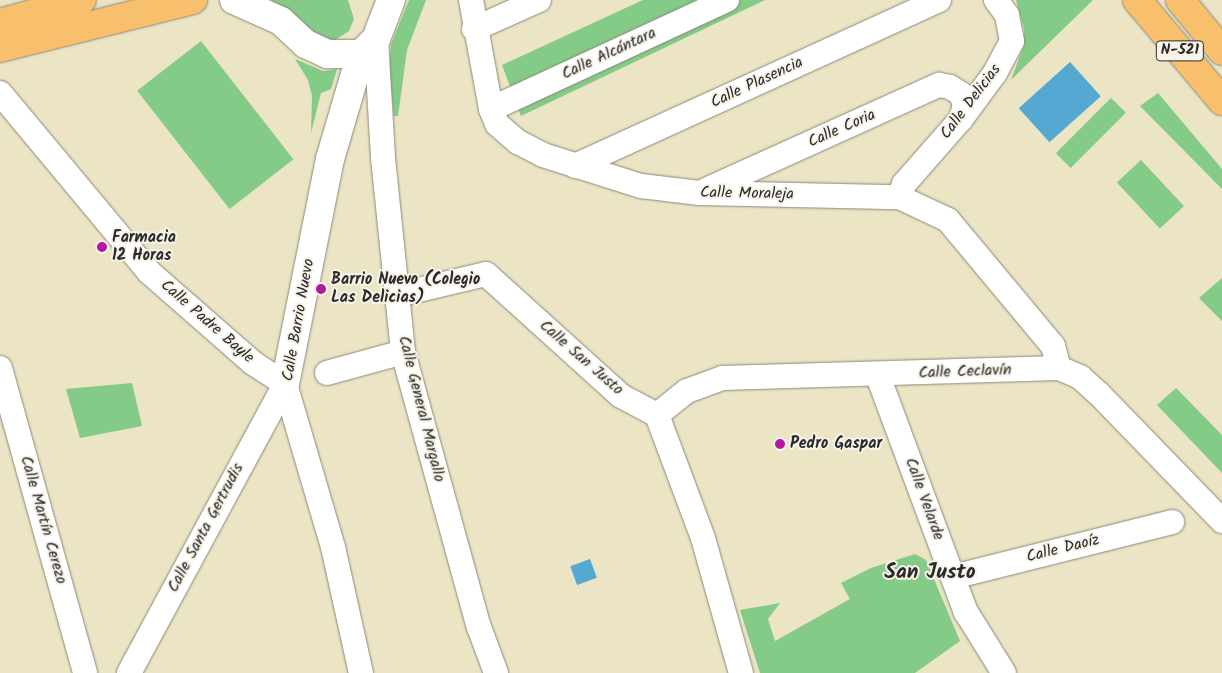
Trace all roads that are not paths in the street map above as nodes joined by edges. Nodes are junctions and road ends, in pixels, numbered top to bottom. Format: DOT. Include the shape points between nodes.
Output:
graph roads {
  1 [pos="82,0"];
  2 [pos="193,0"];
  3 [pos="234,0"];
  4 [pos="471,0"];
  5 [pos="539,0"];
  6 [pos="727,0"];
  7 [pos="939,0"];
  8 [pos="996,0"];
  9 [pos="1137,0"];
  10 [pos="1180,0"];
  11 [pos="30,7"];
  12 [pos="376,22"];
  13 [pos="0,23"];
  14 [pos="474,29"];
  15 [pos="56,34"];
  16 [pos="0,48"];
  17 [pos="1222,51"];
  18 [pos="0,93"];
  19 [pos="1222,101"];
  20 [pos="491,109"];
  21 [pos="961,119"];
  22 [pos="574,166"];
  23 [pos="700,193"];
  24 [pos="899,196"];
  25 [pos="397,294"];
  26 [pos="403,352"];
  27 [pos="0,368"];
  28 [pos="1059,368"];
  29 [pos="327,373"];
  30 [pos="878,376"];
  31 [pos="285,384"];
  32 [pos="657,415"];
  33 [pos="1222,521"];
  34 [pos="1172,522"];
  35 [pos="953,577"];
  36 [pos="85,673"];
  37 [pos="129,673"];
  38 [pos="361,673"];
  39 [pos="496,673"];
  40 [pos="741,673"];
  41 [pos="1004,673"];
  1 -- 11 [label="main road"];
  2 -- 15 [label="main road"];
  3 -- 12 [label="street" via="281,21 306,44 327,54"];
  4 -- 14 [label="street, Calle Moraleja"];
  5 -- 14 [label="street"];
  6 -- 20 [label="street, Calle Alcántara"];
  7 -- 22 [label="street, Calle Plasencia"];
  8 -- 21 [label="street, Calle Delicias" via="1007,15 1012,41 996,73"];
  9 -- 19 [label="main road, N-521"];
  10 -- 17 [label="main road, N-521"];
  11 -- 13 [label="main road"];
  11 -- 15 [label="street" via="42,29"];
  12 -- 25 [label="street, Calle General Margallo" via="383,158"];
  12 -- 31 [label="street, Calle Barrio Nuevo" via="330,159"];
  14 -- 20 [label="street, Calle Moraleja"];
  15 -- 16 [label="main road"];
  18 -- 31 [label="street, Calle Padre Bayle" via="148,272 253,363"];
  20 -- 22 [label="street, Calle Moraleja" via="497,124 506,134 543,155"];
  21 -- 23 [label="street, Calle Coria" via="965,105 961,94 940,85"];
  21 -- 24 [label="street, Calle Delicias" via="904,184"];
  22 -- 23 [label="street, Calle Moraleja" via="641,186"];
  23 -- 24 [label="street, Calle Moraleja"];
  24 -- 28 [label="street, Calle Moraleja" via="948,220 1053,346"];
  25 -- 26 [label="street, Calle General Margallo"];
  25 -- 32 [label="street, Calle San Justo" via="486,274 621,396"];
  26 -- 29 [label="street"];
  26 -- 39 [label="street, Calle General Margallo" via="479,627"];
  27 -- 36 [label="street, Calle Martín Cerezo"];
  28 -- 30 [label="street, Calle Ceclavín"];
  28 -- 33 [label="street, Calle Ceclavín" via="1080,377 1099,394"];
  30 -- 32 [label="street, Calle Ceclavín" via="722,378 687,391"];
  30 -- 35 [label="street, Calle Velarde"];
  31 -- 37 [label="street, Calle Santa Gertrudis"];
  31 -- 38 [label="street, Calle Barrio Nuevo" via="333,547"];
  32 -- 40 [label="street" via="703,538"];
  34 -- 35 [label="street, Calle Daoíz"];
  35 -- 41 [label="street, Calle Velarde" via="966,612"];
}
